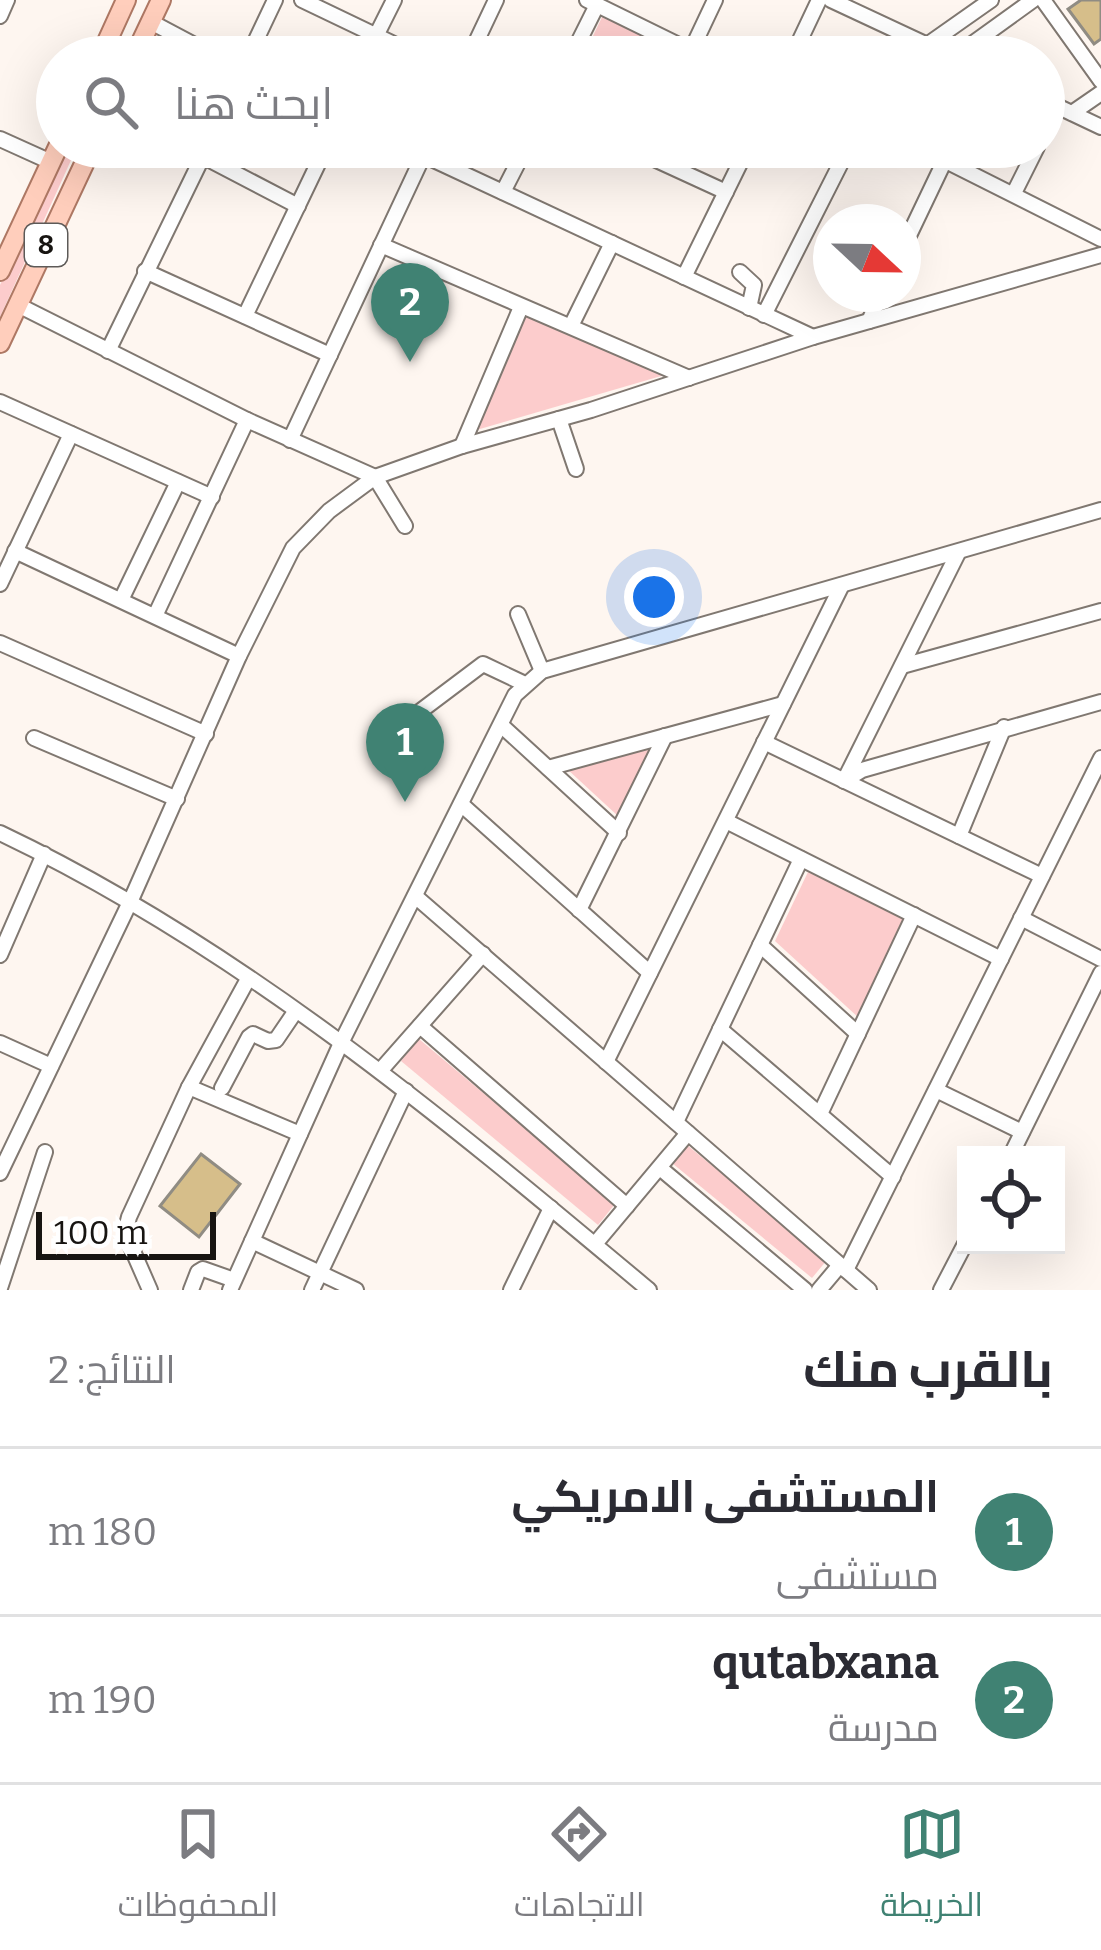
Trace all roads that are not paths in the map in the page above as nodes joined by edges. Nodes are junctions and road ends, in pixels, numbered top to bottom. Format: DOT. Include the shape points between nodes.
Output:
graph roads {
  1 [pos="7,0"];
  2 [pos="126,0"];
  3 [pos="161,0"];
  4 [pos="275,0"];
  5 [pos="302,0"];
  6 [pos="394,0"];
  7 [pos="496,0"];
  8 [pos="715,0"];
  9 [pos="819,0"];
  10 [pos="831,0"];
  11 [pos="1033,0"];
  12 [pos="1043,0"];
  13 [pos="592,2"];
  14 [pos="984,5"];
  15 [pos="0,16"];
  16 [pos="151,22"];
  17 [pos="992,29"];
  18 [pos="110,36"];
  19 [pos="144,36"];
  20 [pos="177,36"];
  21 [pos="258,36"];
  22 [pos="376,36"];
  23 [pos="480,36"];
  24 [pos="579,36"];
  25 [pos="656,36"];
  26 [pos="698,36"];
  27 [pos="802,36"];
  28 [pos="908,36"];
  29 [pos="940,36"];
  30 [pos="982,36"];
  31 [pos="1101,81"];
  32 [pos="1101,93"];
  33 [pos="1065,104"];
  34 [pos="1065,109"];
  35 [pos="1099,124"];
  36 [pos="0,139"];
  37 [pos="36,150"];
  38 [pos="47,168"];
  39 [pos="82,168"];
  40 [pos="197,168"];
  41 [pos="226,168"];
  42 [pos="316,168"];
  43 [pos="417,168"];
  44 [pos="457,168"];
  45 [pos="516,168"];
  46 [pos="677,168"];
  47 [pos="738,168"];
  48 [pos="837,168"];
  49 [pos="941,168"];
  50 [pos="962,168"];
  51 [pos="1026,168"];
  52 [pos="726,192"];
  53 [pos="503,193"];
  54 [pos="1014,193"];
  55 [pos="298,206"];
  56 [pos="921,210"];
  57 [pos="1101,239"];
  58 [pos="612,243"];
  59 [pos="381,245"];
  60 [pos="4,250"];
  61 [pos="1101,255"];
  62 [pos="0,271"];
  63 [pos="145,271"];
  64 [pos="740,272"];
  65 [pos="684,277"];
  66 [pos="18,305"];
  67 [pos="521,307"];
  68 [pos="757,311"];
  69 [pos="873,312"];
  70 [pos="245,316"];
  71 [pos="869,321"];
  72 [pos="572,326"];
  73 [pos="813,337"];
  74 [pos="0,343"];
  75 [pos="108,351"];
  76 [pos="330,355"];
  77 [pos="688,378"];
  78 [pos="0,402"];
  79 [pos="559,419"];
  80 [pos="247,420"];
  81 [pos="71,434"];
  82 [pos="290,440"];
  83 [pos="462,446"];
  84 [pos="576,469"];
  85 [pos="375,477"];
  86 [pos="178,482"];
  87 [pos="212,497"];
  88 [pos="1101,510"];
  89 [pos="405,526"];
  90 [pos="16,551"];
  91 [pos="958,553"];
  92 [pos="0,584"];
  93 [pos="842,585"];
  94 [pos="121,600"];
  95 [pos="1101,611"];
  96 [pos="518,614"];
  97 [pos="155,616"];
  98 [pos="0,643"];
  99 [pos="239,656"];
  100 [pos="902,666"];
  101 [pos="542,670"];
  102 [pos="525,684"];
  103 [pos="1101,702"];
  104 [pos="783,704"];
  105 [pos="501,724"];
  106 [pos="398,728"];
  107 [pos="1004,728"];
  108 [pos="206,734"];
  109 [pos="665,736"];
  110 [pos="34,738"];
  111 [pos="764,742"];
  112 [pos="1101,758"];
  113 [pos="548,768"];
  114 [pos="844,781"];
  115 [pos="177,799"];
  116 [pos="461,804"];
  117 [pos="726,820"];
  118 [pos="0,833"];
  119 [pos="620,833"];
  120 [pos="959,836"];
  121 [pos="44,854"];
  122 [pos="802,859"];
  123 [pos="1042,876"];
  124 [pos="415,896"];
  125 [pos="131,900"];
  126 [pos="578,910"];
  127 [pos="914,916"];
  128 [pos="1021,918"];
  129 [pos="760,944"];
  130 [pos="2,948"];
  131 [pos="482,955"];
  132 [pos="1101,958"];
  133 [pos="1001,959"];
  134 [pos="650,973"];
  135 [pos="1101,973"];
  136 [pos="248,979"];
  137 [pos="295,1012"];
  138 [pos="420,1026"];
  139 [pos="720,1029"];
  140 [pos="858,1034"];
  141 [pos="0,1043"];
  142 [pos="341,1043"];
  143 [pos="606,1062"];
  144 [pos="51,1066"];
  145 [pos="380,1071"];
  146 [pos="189,1087"];
  147 [pos="222,1088"];
  148 [pos="936,1090"];
  149 [pos="406,1091"];
  150 [pos="820,1114"];
  151 [pos="676,1122"];
  152 [pos="1022,1132"];
  153 [pos="688,1133"];
  154 [pos="300,1134"];
  155 [pos="6,1145"];
  156 [pos="1015,1146"];
  157 [pos="45,1152"];
  158 [pos="660,1168"];
  159 [pos="0,1173"];
  160 [pos="893,1177"];
  161 [pos="628,1207"];
  162 [pos="551,1208"];
  163 [pos="252,1241"];
  164 [pos="595,1244"];
  165 [pos="960,1254"];
  166 [pos="843,1268"];
  167 [pos="320,1273"];
  168 [pos="2,1278"];
  169 [pos="232,1285"];
  170 [pos="150,1290"];
  171 [pos="191,1290"];
  172 [pos="312,1290"];
  173 [pos="356,1290"];
  174 [pos="511,1290"];
  175 [pos="650,1290"];
  176 [pos="805,1290"];
  177 [pos="819,1290"];
  178 [pos="869,1290"];
  179 [pos="941,1290"];
  1 -- 15 [label="street"];
  2 -- 18 [label="main road"];
  3 -- 16 [label="main road"];
  4 -- 21 [label="street"];
  5 -- 22 [label="street"];
  6 -- 22 [label="street"];
  7 -- 23 [label="street"];
  8 -- 26 [label="street"];
  9 -- 27 [label="street"];
  10 -- 28 [label="street"];
  11 -- 17 [label="street"];
  12 -- 31 [label="street"];
  13 -- 24 [label="street"];
  13 -- 25 [label="street"];
  14 -- 17 [label="street"];
  14 -- 29 [label="street"];
  16 -- 19 [label="main road"];
  16 -- 20 [label="street"];
  17 -- 30 [label="street"];
  32 -- 33 [label="street"];
  34 -- 35 [label="street"];
  36 -- 37 [label="street"];
  38 -- 60 [label="main road, 8"];
  39 -- 66 [label="main road, 8"];
  40 -- 63 [label="street"];
  41 -- 55 [label="street"];
  42 -- 55 [label="street"];
  43 -- 59 [label="street"];
  44 -- 53 [label="street"];
  45 -- 53 [label="street"];
  46 -- 52 [label="street"];
  47 -- 52 [label="street"];
  48 -- 68 [label="street"];
  49 -- 56 [label="street"];
  50 -- 54 [label="street"];
  51 -- 54 [label="street"];
  52 -- 65 [label="street"];
  53 -- 58 [label="street"];
  54 -- 57 [label="street"];
  55 -- 70 [label="street"];
  58 -- 65 [label="street"];
  58 -- 72 [label="street"];
  59 -- 67 [label="street"];
  59 -- 76 [label="street"];
  60 -- 62 [label="main road, 8"];
  61 -- 71 [label="street"];
  63 -- 70 [label="street"];
  63 -- 75 [label="street"];
  64 -- 68 [label="street" via="754,285"];
  65 -- 68 [label="street"];
  66 -- 74 [label="main road, 8"];
  66 -- 75 [label="street"];
  67 -- 72 [label="street"];
  67 -- 83 [label="street"];
  68 -- 73 [label="street"];
  69 -- 71 [label="street"];
  70 -- 76 [label="street"];
  71 -- 73 [label="street"];
  72 -- 77 [label="street"];
  73 -- 77 [label="street"];
  75 -- 80 [label="street"];
  76 -- 82 [label="street"];
  77 -- 79 [label="street"];
  78 -- 81 [label="street"];
  79 -- 83 [label="street"];
  79 -- 84 [label="street"];
  80 -- 82 [label="street"];
  80 -- 87 [label="street"];
  81 -- 86 [label="street"];
  81 -- 90 [label="street"];
  82 -- 85 [label="street"];
  83 -- 85 [label="street"];
  85 -- 89 [label="street"];
  85 -- 99 [label="street" via="293,548"];
  86 -- 87 [label="street"];
  86 -- 94 [label="street"];
  87 -- 97 [label="street"];
  88 -- 91 [label="street"];
  90 -- 92 [label="street"];
  90 -- 94 [label="street"];
  91 -- 93 [label="street"];
  91 -- 100 [label="street"];
  93 -- 101 [label="street"];
  93 -- 104 [label="street"];
  94 -- 97 [label="street"];
  95 -- 100 [label="street"];
  96 -- 101 [label="street"];
  97 -- 99 [label="street"];
  98 -- 108 [label="street"];
  99 -- 108 [label="street"];
  100 -- 114 [label="street"];
  101 -- 102 [label="street"];
  102 -- 105 [label="street"];
  102 -- 106 [label="street" via="483,664"];
  103 -- 107 [label="street"];
  104 -- 109 [label="street"];
  104 -- 111 [label="street"];
  105 -- 113 [label="street"];
  105 -- 116 [label="street"];
  107 -- 114 [label="street"];
  107 -- 120 [label="street"];
  108 -- 115 [label="street"];
  109 -- 113 [label="street"];
  109 -- 119 [label="street"];
  110 -- 115 [label="street"];
  111 -- 114 [label="street"];
  111 -- 117 [label="street"];
  112 -- 123 [label="street"];
  113 -- 119 [label="street"];
  114 -- 120 [label="street"];
  115 -- 125 [label="street"];
  116 -- 124 [label="street"];
  116 -- 126 [label="street"];
  117 -- 122 [label="street"];
  117 -- 134 [label="street"];
  118 -- 121 [label="street"];
  119 -- 126 [label="street"];
  120 -- 123 [label="street"];
  121 -- 125 [label="street"];
  121 -- 130 [label="street"];
  122 -- 127 [label="street"];
  122 -- 129 [label="street"];
  123 -- 128 [label="street"];
  124 -- 131 [label="street"];
  124 -- 142 [label="street"];
  125 -- 136 [label="street"];
  125 -- 144 [label="street"];
  126 -- 134 [label="street"];
  127 -- 133 [label="street"];
  127 -- 140 [label="street"];
  128 -- 132 [label="street"];
  128 -- 133 [label="street"];
  129 -- 139 [label="street"];
  129 -- 140 [label="street"];
  131 -- 138 [label="street"];
  131 -- 143 [label="street"];
  133 -- 148 [label="street"];
  134 -- 143 [label="street"];
  135 -- 152 [label="street"];
  136 -- 137 [label="street"];
  136 -- 146 [label="street"];
  137 -- 142 [label="street"];
  137 -- 147 [label="street" via="276,1040 249,1037"];
  138 -- 145 [label="street"];
  138 -- 161 [label="street"];
  139 -- 150 [label="street"];
  139 -- 151 [label="street"];
  140 -- 150 [label="street"];
  141 -- 144 [label="street"];
  142 -- 145 [label="street"];
  142 -- 154 [label="street"];
  143 -- 151 [label="street"];
  144 -- 155 [label="street"];
  145 -- 149 [label="street"];
  146 -- 154 [label="street"];
  146 -- 170 [label="street" via="125,1233"];
  148 -- 152 [label="street"];
  148 -- 160 [label="street"];
  149 -- 162 [label="street"];
  149 -- 167 [label="street"];
  150 -- 160 [label="street"];
  151 -- 153 [label="street"];
  152 -- 156 [label="street"];
  153 -- 158 [label="street"];
  153 -- 166 [label="street"];
  154 -- 163 [label="street"];
  155 -- 159 [label="street"];
  157 -- 168 [label="street"];
  158 -- 161 [label="street"];
  158 -- 176 [label="street"];
  160 -- 166 [label="street"];
  161 -- 164 [label="street"];
  162 -- 164 [label="street"];
  162 -- 174 [label="street"];
  163 -- 167 [label="street"];
  163 -- 169 [label="street"];
  164 -- 175 [label="street"];
  165 -- 179 [label="street"];
  166 -- 177 [label="street"];
  166 -- 178 [label="street"];
  167 -- 172 [label="street"];
  167 -- 173 [label="street"];
  169 -- 171 [label="street" via="203,1269"];
}
